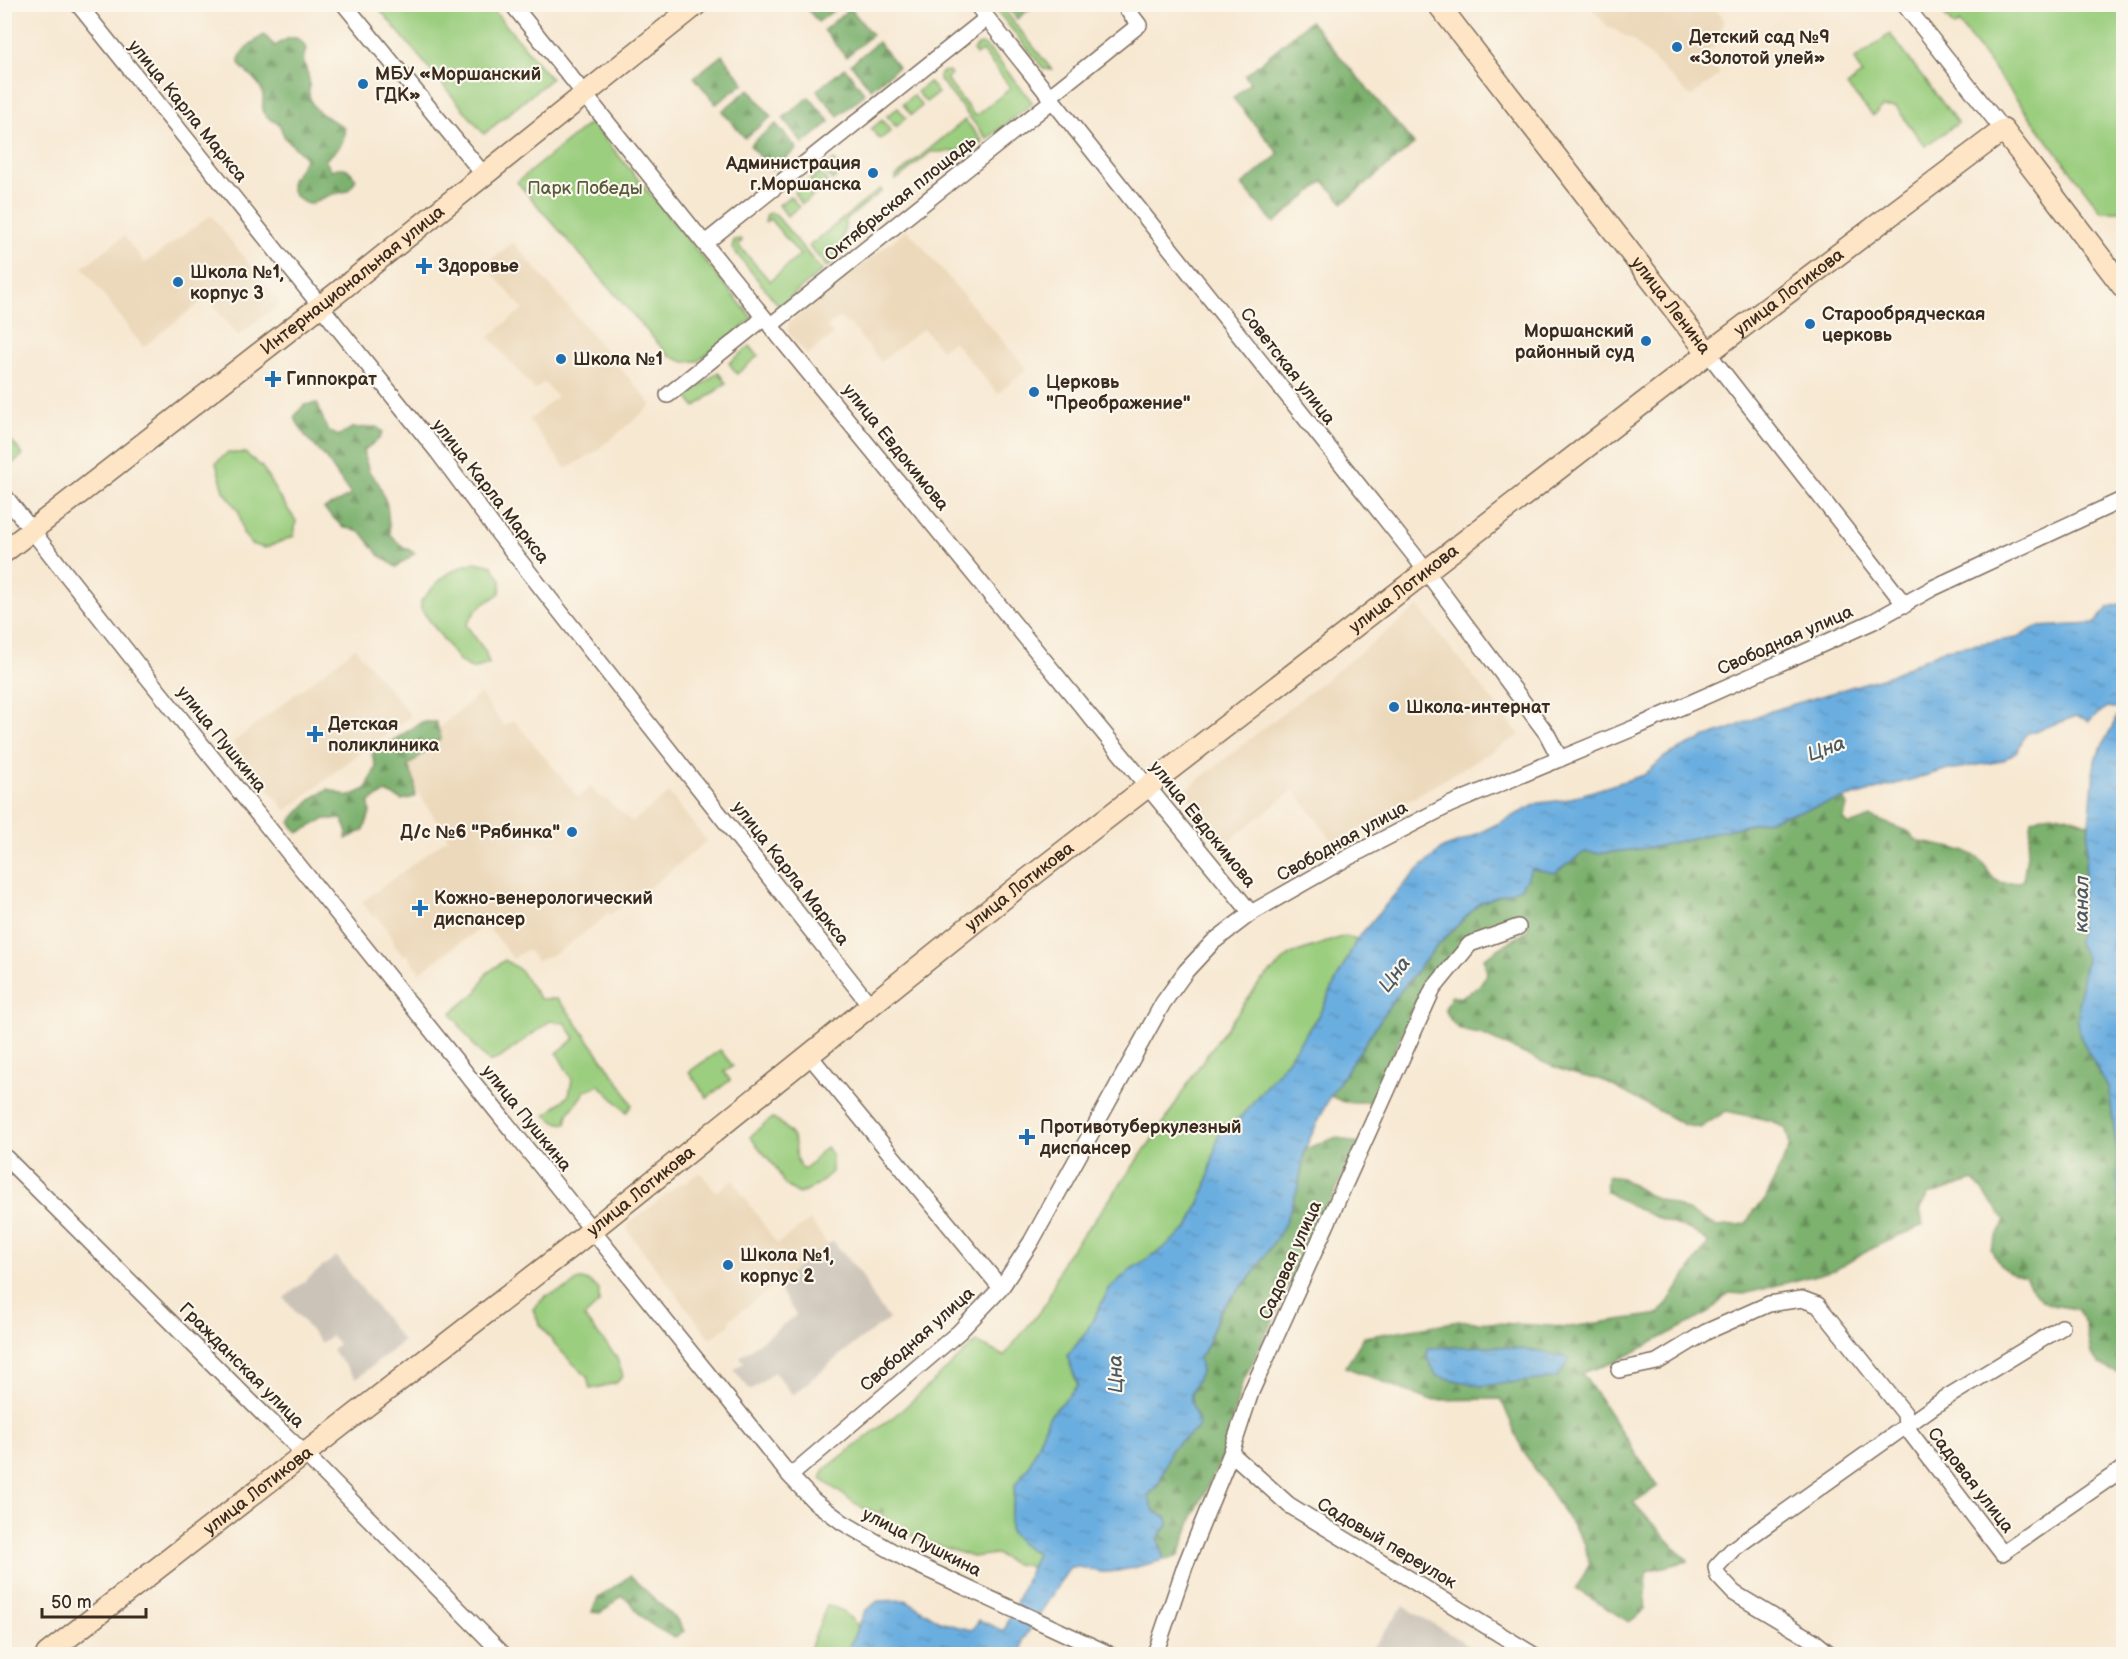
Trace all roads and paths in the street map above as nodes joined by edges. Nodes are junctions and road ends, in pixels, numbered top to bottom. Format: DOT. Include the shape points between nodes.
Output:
graph roads {
  1 [pos="78,4"];
  2 [pos="344,4"];
  3 [pos="512,4"];
  4 [pos="698,4"];
  5 [pos="976,4"];
  6 [pos="1123,4"];
  7 [pos="1438,4"];
  8 [pos="1904,4"];
  9 [pos="987,18"];
  10 [pos="585,94"];
  11 [pos="1052,98"];
  12 [pos="2003,130"];
  13 [pos="484,175"];
  14 [pos="705,243"];
  15 [pos="2124,288"];
  16 [pos="319,306"];
  17 [pos="768,321"];
  18 [pos="1708,353"];
  19 [pos="668,395"];
  20 [pos="4,495"];
  21 [pos="2124,499"];
  22 [pos="32,530"];
  23 [pos="4,552"];
  24 [pos="1426,572"];
  25 [pos="1905,605"];
  26 [pos="1560,759"];
  27 [pos="1149,787"];
  28 [pos="1251,913"];
  29 [pos="1518,927"];
  30 [pos="870,1005"];
  31 [pos="809,1055"];
  32 [pos="4,1156"];
  33 [pos="592,1230"];
  34 [pos="1001,1288"];
  35 [pos="2062,1327"];
  36 [pos="1619,1370"];
  37 [pos="1906,1427"];
  38 [pos="1231,1453"];
  39 [pos="305,1454"];
  40 [pos="2124,1468"];
  41 [pos="790,1476"];
  42 [pos="47,1654"];
  43 [pos="503,1654"];
  44 [pos="1109,1654"];
  45 [pos="1155,1654"];
  46 [pos="1532,1654"];
  47 [pos="1830,1654"];
  1 -- 16 [label="street, улица Карла Маркса"];
  2 -- 13 [label="street"];
  3 -- 10 [label="street, улица Евдокимова"];
  4 -- 10 [label="street, Интернациональная улица"];
  5 -- 9 [label="street, Советская улица"];
  6 -- 11 [label="street, Октябрьская площадь" via="1139,25"];
  7 -- 18 [label="street, улица Ленина"];
  8 -- 12 [label="street"];
  9 -- 11 [label="street, Советская улица"];
  9 -- 14 [label="street"];
  10 -- 13 [label="street, Интернациональная улица"];
  10 -- 14 [label="street, улица Евдокимова"];
  11 -- 17 [label="street, Октябрьская площадь"];
  11 -- 24 [label="street, Советская улица"];
  12 -- 15 [label="street"];
  12 -- 18 [label="street, улица Лотикова"];
  13 -- 16 [label="street, Интернациональная улица"];
  14 -- 17 [label="street, улица Евдокимова"];
  16 -- 22 [label="street, Интернациональная улица"];
  16 -- 30 [label="street, улица Карла Маркса"];
  17 -- 19 [label="street, Октябрьская площадь"];
  17 -- 27 [label="street, улица Евдокимова"];
  18 -- 24 [label="street, улица Лотикова"];
  18 -- 25 [label="street, улица Ленина"];
  20 -- 22 [label="street, улица Пушкина"];
  21 -- 25 [label="street, Свободная улица"];
  22 -- 23 [label="street, Интернациональная улица"];
  22 -- 33 [label="street, улица Пушкина"];
  24 -- 26 [label="street, Советская улица" via="1547,734"];
  24 -- 27 [label="street, улица Лотикова"];
  25 -- 26 [label="street, Свободная улица"];
  26 -- 28 [label="street, Свободная улица" via="1449,805"];
  27 -- 28 [label="street, улица Евдокимова"];
  27 -- 30 [label="street, улица Лотикова"];
  28 -- 34 [label="street, Свободная улица" via="1213,942 1163,1003 1031,1242"];
  29 -- 38 [label="street, Садовая улица" via="1470,944 1433,989 1251,1392"];
  30 -- 31 [label="street, улица Лотикова"];
  31 -- 33 [label="street, улица Лотикова"];
  31 -- 34 [label="street"];
  32 -- 39 [label="street, Гражданская улица"];
  33 -- 39 [label="street, улица Лотикова"];
  33 -- 41 [label="street, улица Пушкина"];
  34 -- 41 [label="street, Свободная улица" via="959,1332"];
  35 -- 37 [label="street, Садовая улица" via="1944,1399"];
  36 -- 37 [label="street, Садовая улица" via="1657,1362 1706,1332 1769,1304 1802,1299 1818,1305 1905,1414"];
  37 -- 40 [label="street, Садовая улица" via="2002,1553"];
  37 -- 47 [label="street, Садовая улица" via="1733,1549 1716,1567 1718,1576 1734,1593"];
  38 -- 45 [label="street, Садовая улица" via="1185,1566"];
  38 -- 46 [label="street, Садовый переулок" via="1289,1506"];
  39 -- 42 [label="street, улица Лотикова"];
  39 -- 43 [label="street, Гражданская улица"];
  41 -- 44 [label="street, улица Пушкина" via="814,1501 857,1532 909,1561"];
}
